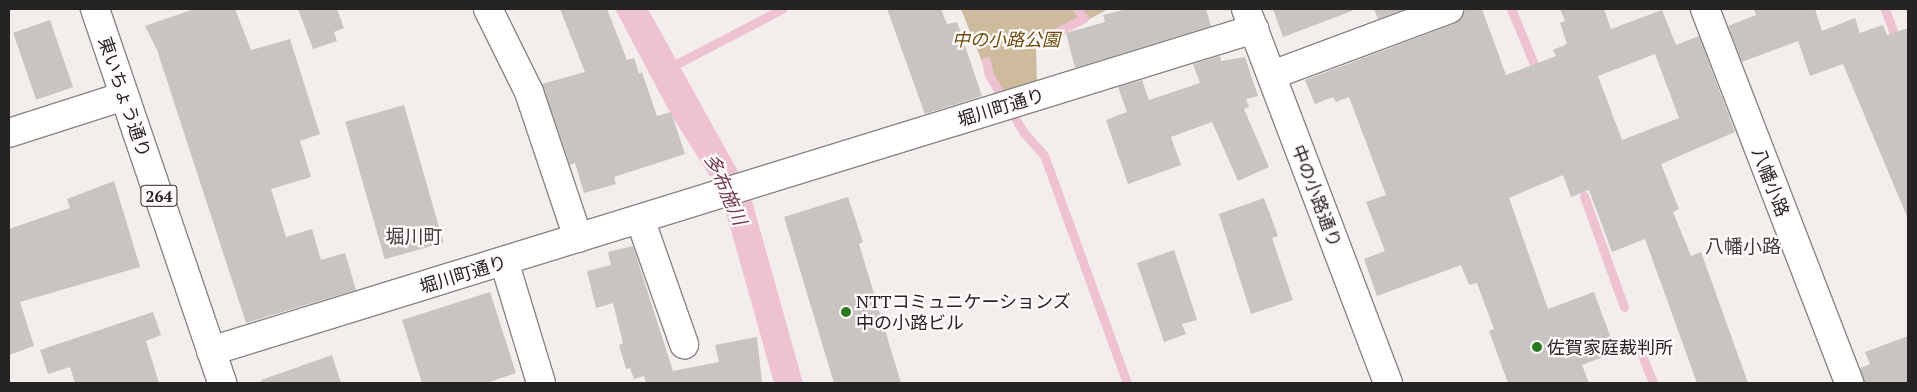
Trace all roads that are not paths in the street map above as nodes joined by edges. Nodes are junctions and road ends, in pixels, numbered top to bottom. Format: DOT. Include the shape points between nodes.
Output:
graph roads {
  1 [pos="96,9"];
  2 [pos="488,9"];
  3 [pos="1449,9"];
  4 [pos="1705,9"];
  5 [pos="1250,19"];
  6 [pos="1272,75"];
  7 [pos="124,96"];
  8 [pos="9,133"];
  9 [pos="640,219"];
  10 [pos="578,238"];
  11 [pos="504,261"];
  12 [pos="684,344"];
  13 [pos="211,351"];
  14 [pos="222,383"];
  15 [pos="542,383"];
  16 [pos="1388,383"];
  17 [pos="1849,383"];
  1 -- 7 [label="main road, 東いちょう通り / 264"];
  2 -- 10 [label="main road" via="529,92"];
  3 -- 6 [label="main road"];
  4 -- 17 [label="main road, 八幡小路"];
  5 -- 6 [label="main road, 中の小路通り"];
  5 -- 9 [label="main road, 堀川町通り" via="1007,106"];
  6 -- 16 [label="main road, 中の小路通り"];
  7 -- 8 [label="main road"];
  7 -- 13 [label="main road, 東いちょう通り / 264"];
  9 -- 10 [label="main road, 堀川町通り"];
  9 -- 12 [label="main road"];
  10 -- 11 [label="main road, 堀川町通り"];
  11 -- 13 [label="main road, 堀川町通り"];
  11 -- 15 [label="main road"];
  13 -- 14 [label="main road, 東いちょう通り / 264"];
}
